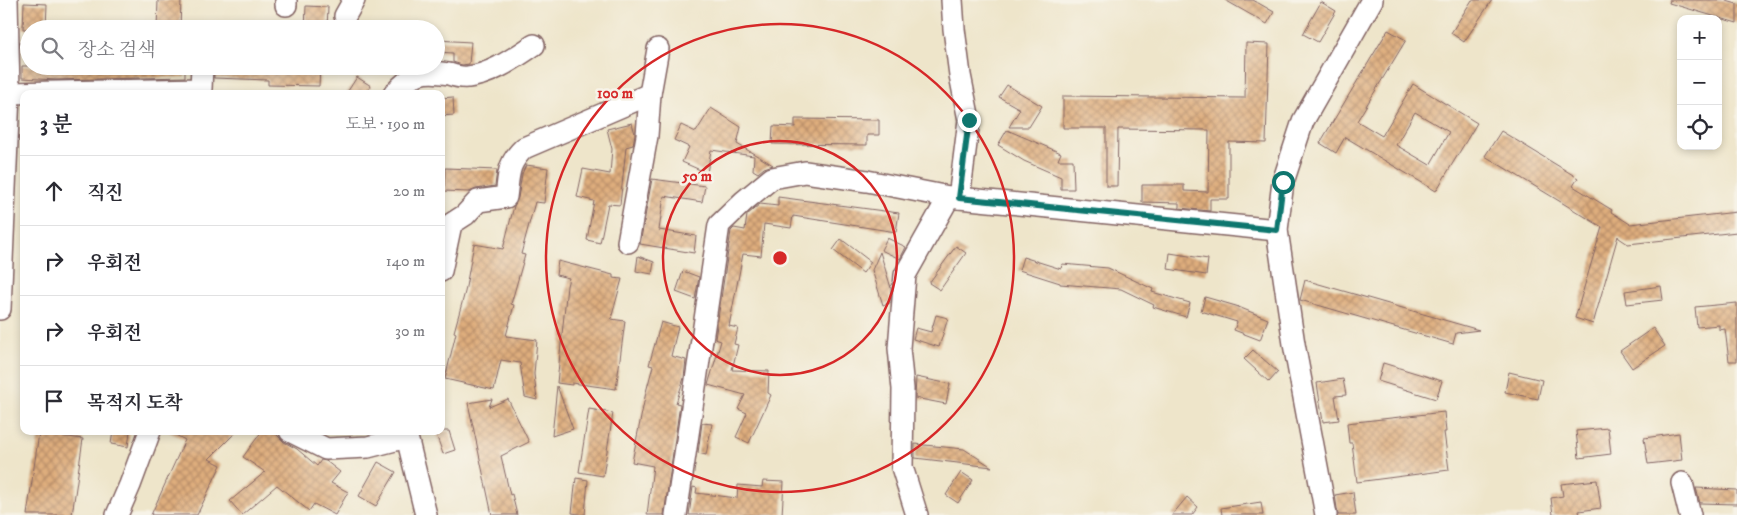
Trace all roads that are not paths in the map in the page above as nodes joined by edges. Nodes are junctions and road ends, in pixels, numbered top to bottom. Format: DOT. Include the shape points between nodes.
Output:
graph roads {
  1 [pos="7,0"];
  2 [pos="952,0"];
  3 [pos="1372,0"];
  4 [pos="534,45"];
  5 [pos="658,48"];
  6 [pos="445,74"];
  7 [pos="202,75"];
  8 [pos="415,75"];
  9 [pos="201,90"];
  10 [pos="398,90"];
  11 [pos="9,93"];
  12 [pos="20,93"];
  13 [pos="650,94"];
  14 [pos="2,169"];
  15 [pos="954,198"];
  16 [pos="1277,230"];
  17 [pos="628,242"];
  18 [pos="445,253"];
  19 [pos="0,309"];
  20 [pos="149,435"];
  21 [pos="298,435"];
  22 [pos="405,435"];
  23 [pos="408,435"];
  24 [pos="1682,482"];
  25 [pos="117,515"];
  26 [pos="426,515"];
  27 [pos="676,515"];
  28 [pos="917,515"];
  29 [pos="1326,515"];
  30 [pos="1690,515"];
  1 -- 11 [label="street"];
  2 -- 15 [label="street" via="960,75 969,120"];
  3 -- 16 [label="street" via="1303,121 1283,182"];
  4 -- 6 [label="street" via="482,74 465,78"];
  5 -- 13 [label="street"];
  7 -- 9 [label="street"];
  8 -- 10 [label="street"];
  11 -- 12 [label="street"];
  11 -- 14 [label="street"];
  13 -- 17 [label="street" via="647,136"];
  13 -- 18 [label="street" via="524,148 513,158 506,197 478,201 451,224"];
  14 -- 19 [label="street"];
  15 -- 16 [label="street"];
  15 -- 27 [label="street" via="805,172 772,178 719,225"];
  15 -- 28 [label="street" via="905,275 899,348 903,389 902,467"];
  16 -- 29 [label="street" via="1294,344"];
  20 -- 25 [label="street"];
  21 -- 22 [label="street" via="326,449 368,447"];
  23 -- 26 [label="street"];
  24 -- 30 [label="street"];
}
